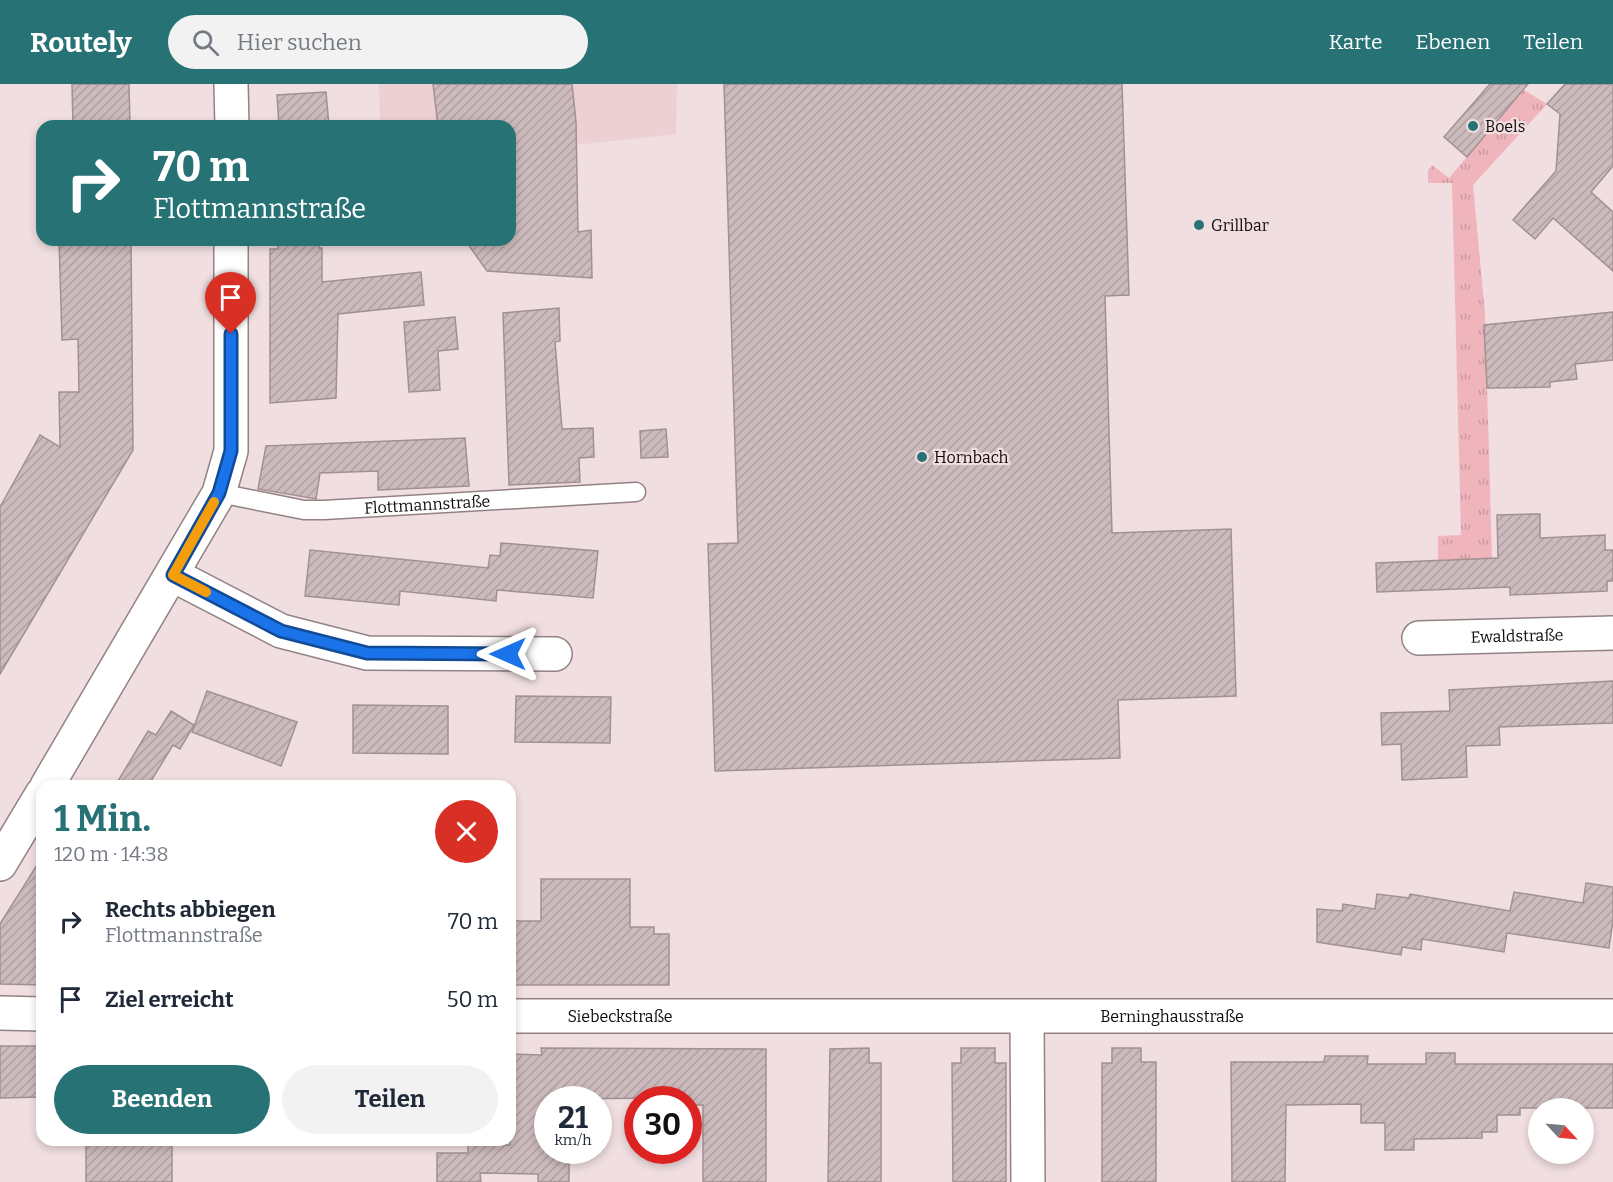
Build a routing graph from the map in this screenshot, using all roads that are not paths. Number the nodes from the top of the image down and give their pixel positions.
1 (231, 84) edge
2 (231, 120) edge
3 (231, 246) edge
4 (636, 492) dead end
5 (219, 493) junction
6 (173, 575) junction
7 (1613, 633) edge
8 (1419, 638) dead end
9 (555, 654) dead end
10 (51, 780) edge
11 (36, 804) edge
12 (1, 860) edge
13 (0, 1013) edge
14 (36, 1014) edge
15 (516, 1016) edge
16 (1613, 1016) edge
17 (729, 1017) joint
18 (1027, 1018) junction
19 (1028, 1182) edge

1 - 2 street
3 - 5 street
4 - 5 lane, Flottmannstraße
5 - 6 street
6 - 9 street
6 - 10 street
7 - 8 street, Ewaldstraße
11 - 12 street
13 - 14 street
15 - 17 street, Siebeckstraße
16 - 18 street, Berninghausstraße
17 - 18 street, Berninghausstraße
18 - 19 street

